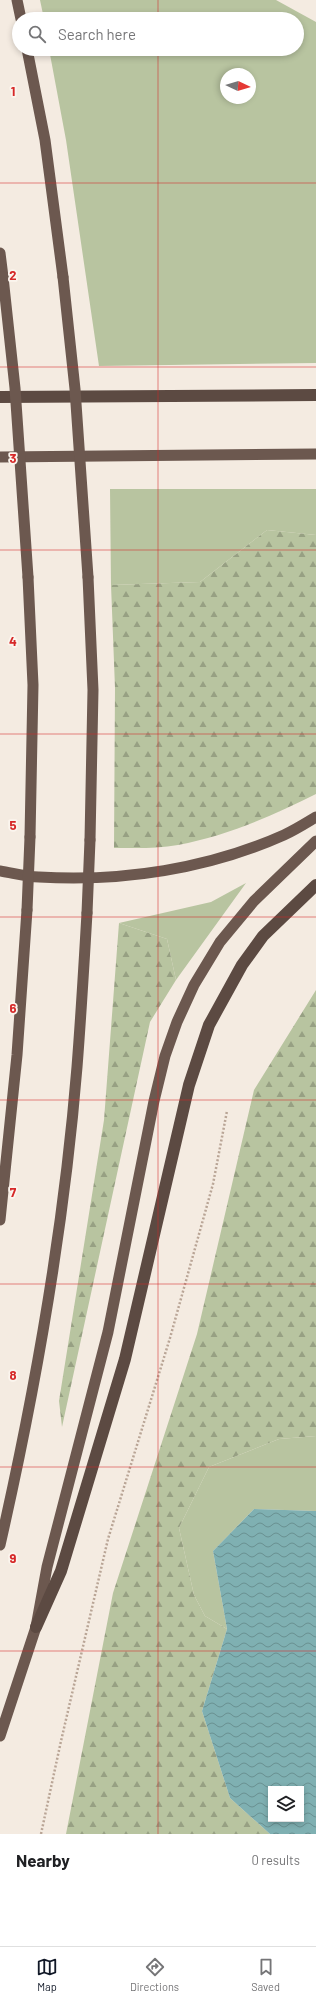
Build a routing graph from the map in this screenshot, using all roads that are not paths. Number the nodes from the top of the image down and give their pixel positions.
1 (17, 0) edge
2 (20, 12) edge
3 (27, 56) edge
4 (0, 253) edge
5 (316, 395) edge
6 (0, 397) edge
7 (316, 454) edge
8 (0, 457) edge
9 (316, 817) edge
10 (316, 841) edge
11 (0, 871) edge
12 (316, 885) edge
13 (0, 1220) edge
14 (0, 1544) edge
15 (36, 1627) junction
16 (0, 1736) edge

1 - 2 highway
3 - 14 highway, bridge
4 - 13 highway, bridge
5 - 6 highway
7 - 8 highway
9 - 11 highway
10 - 15 highway
12 - 15 highway
15 - 16 highway

